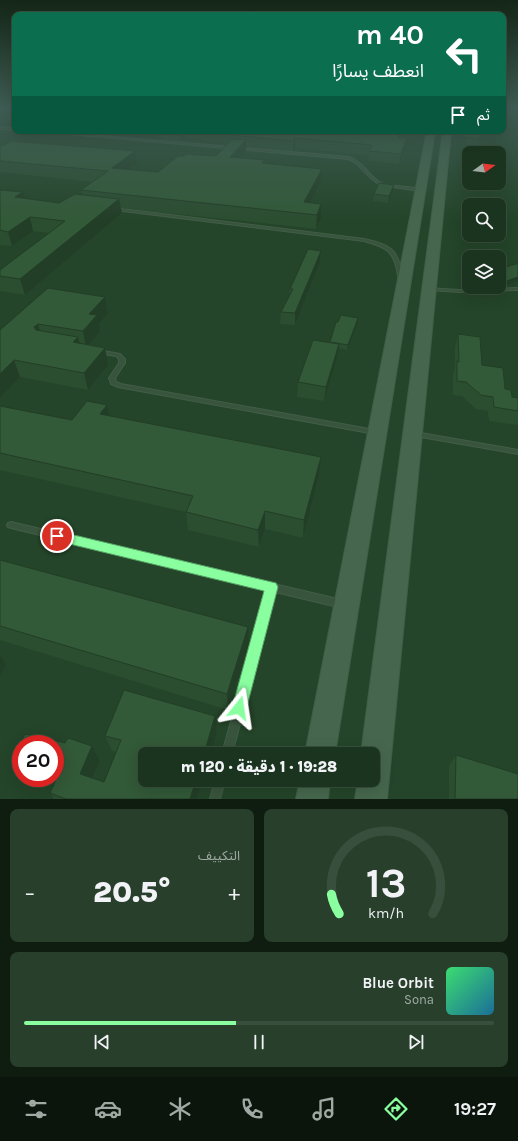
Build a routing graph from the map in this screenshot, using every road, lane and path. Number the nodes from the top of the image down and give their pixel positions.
1 (213, 146) edge
2 (428, 146) edge
3 (445, 146) edge
4 (420, 190) junction
5 (111, 209) edge
6 (429, 289) junction
7 (518, 289) edge
8 (401, 297) junction
9 (93, 352) edge
10 (377, 432) junction
11 (413, 433) junction
12 (518, 452) edge
13 (11, 525) dead end
14 (272, 587) junction
15 (346, 604) junction
16 (229, 747) edge
17 (321, 747) edge
18 (218, 787) edge
19 (314, 787) edge
20 (215, 799) edge
21 (312, 799) edge
22 (372, 799) edge

1 - 4 lane
2 - 4 street
3 - 6 street
4 - 8 street
5 - 8 lane
6 - 7 lane
6 - 11 street
8 - 10 street
9 - 10 lane
10 - 15 street
11 - 12 lane
11 - 22 street
13 - 14 lane
14 - 15 lane
14 - 16 lane
15 - 17 street
18 - 20 lane
19 - 21 street

